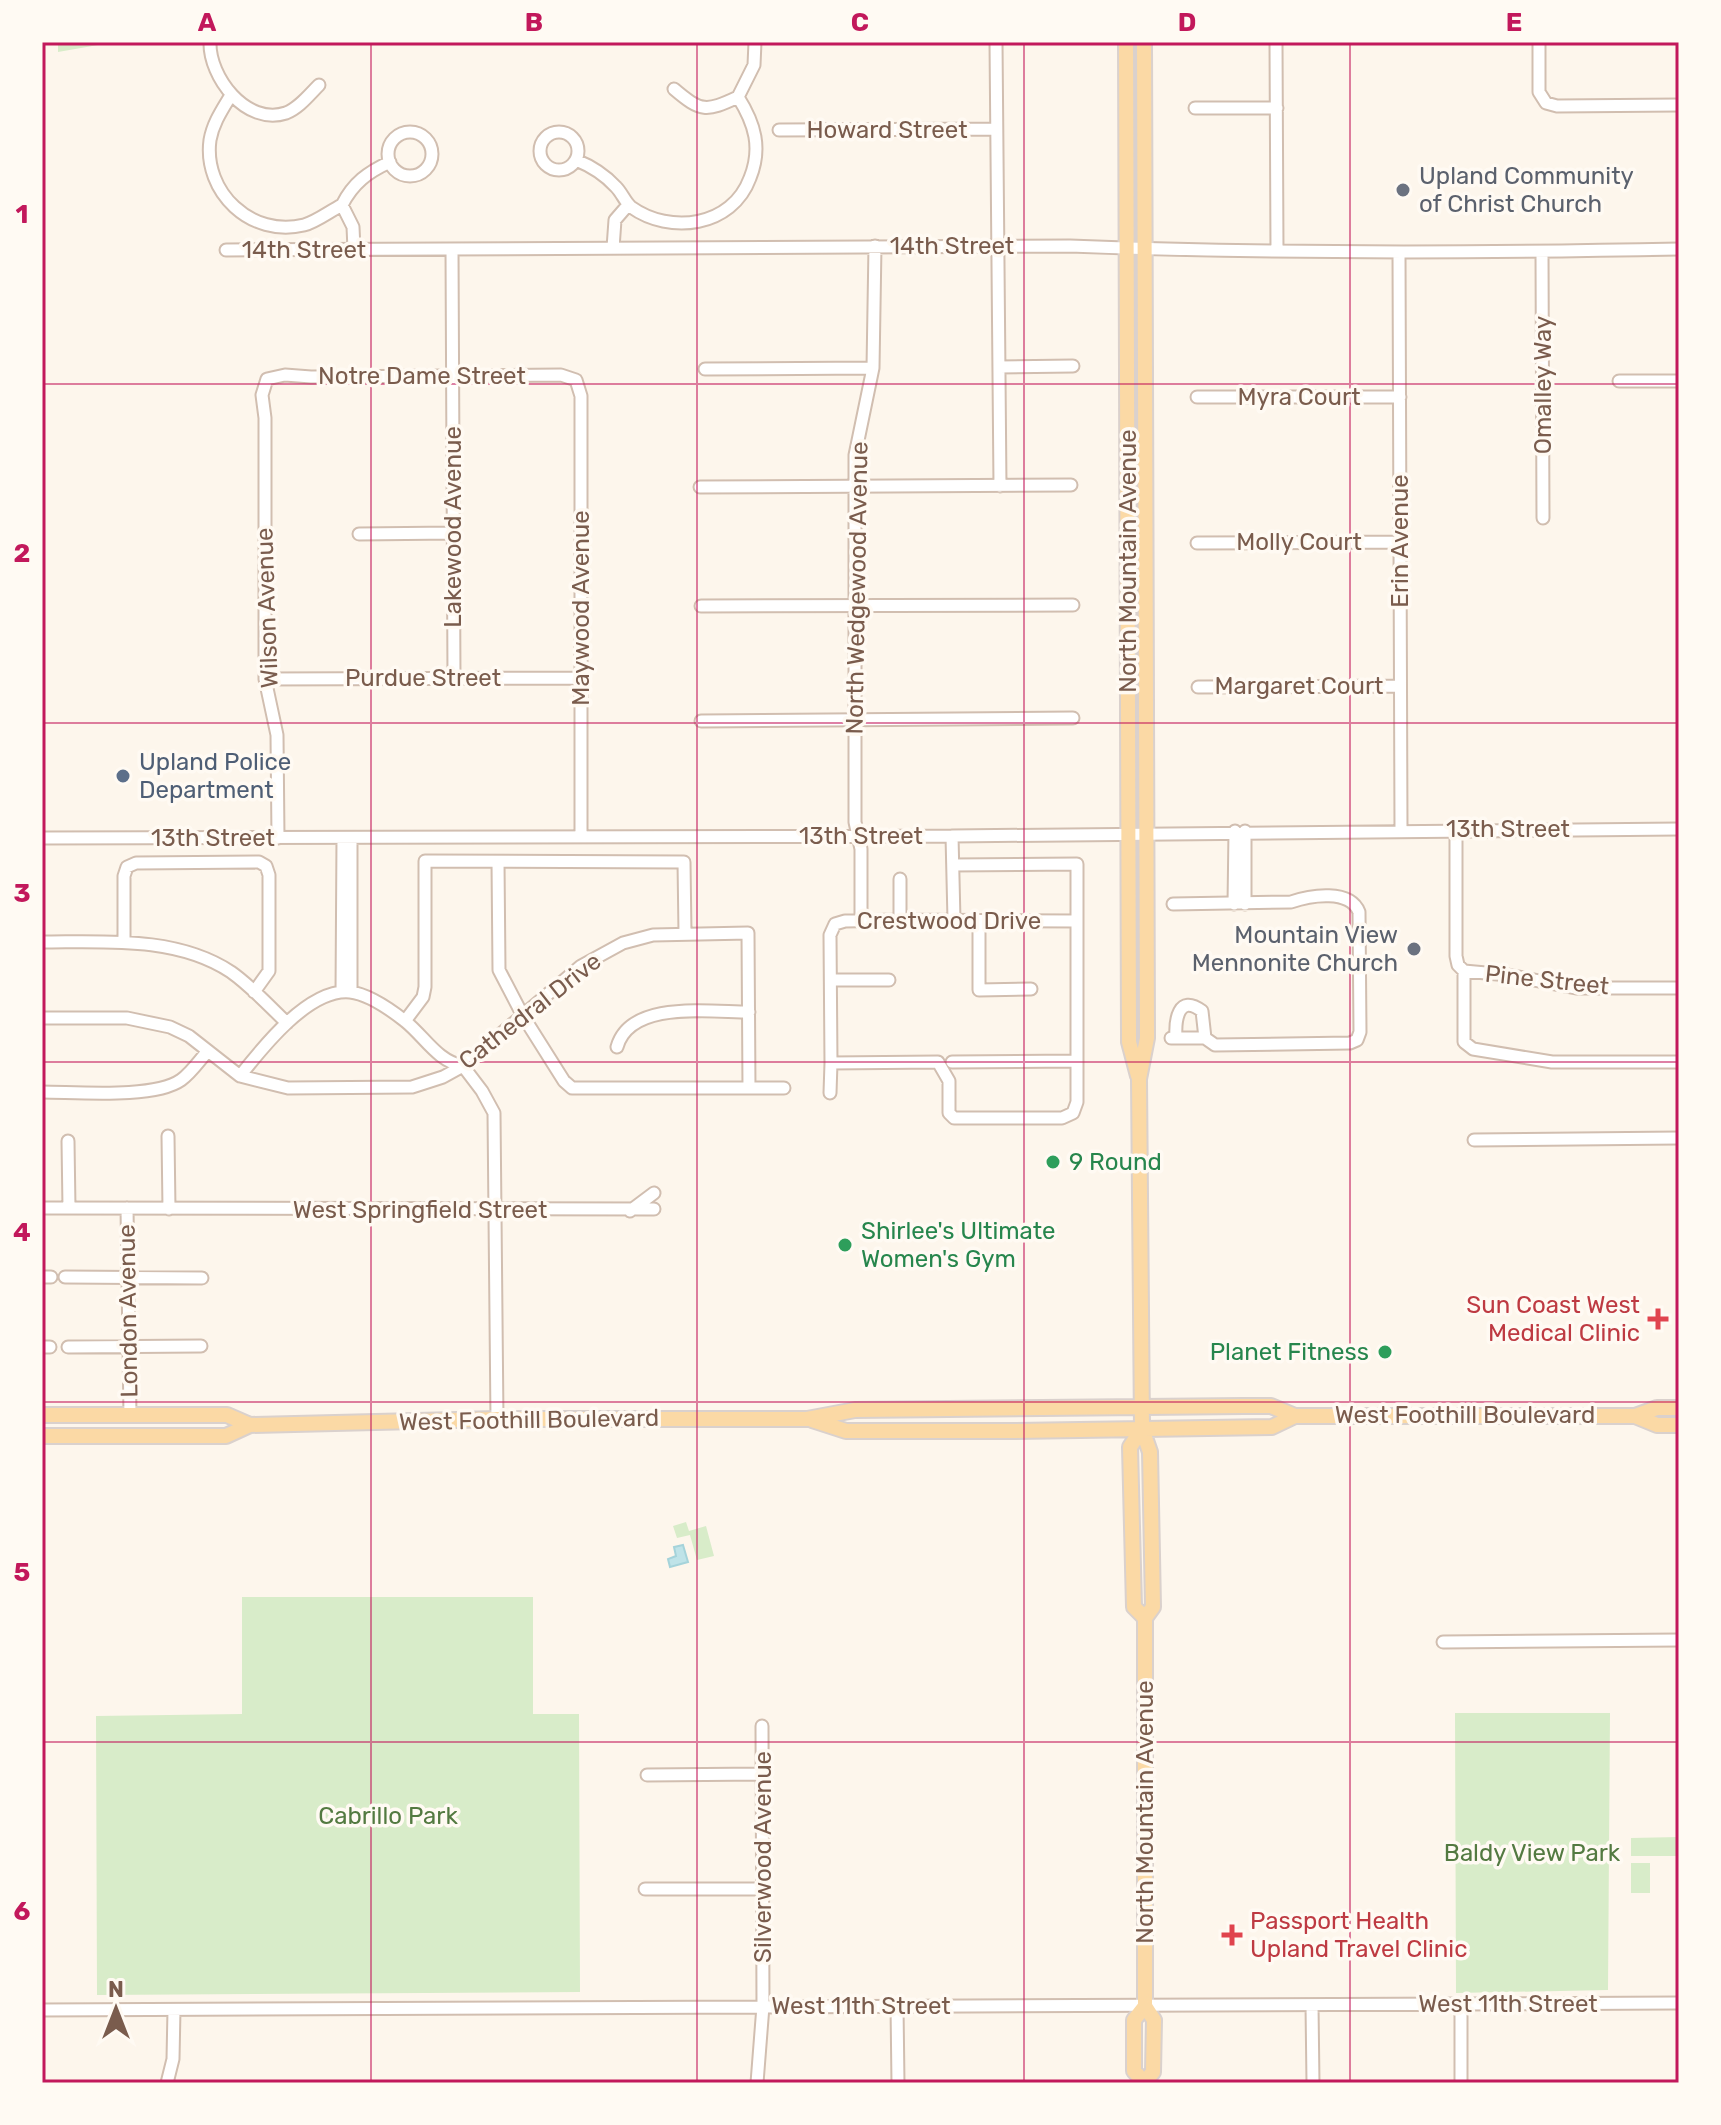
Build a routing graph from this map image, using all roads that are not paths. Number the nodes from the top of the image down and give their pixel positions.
1 (210, 42) edge
2 (755, 42) edge
3 (996, 42) edge
4 (1126, 42) edge
5 (1144, 42) edge
6 (1276, 42) edge
7 (1539, 42) edge
8 (319, 85) dead end
9 (674, 89) dead end
10 (231, 95) junction
11 (738, 97) junction
12 (1679, 105) edge
13 (1195, 108) dead end
14 (1277, 108) junction
15 (996, 129) junction
16 (779, 130) dead end
17 (576, 160) dead end
18 (390, 162) dead end
19 (342, 205) junction
20 (628, 205) junction
21 (875, 246) junction
22 (997, 247) junction
23 (613, 248) junction
24 (1126, 248) junction
25 (354, 249) junction
26 (452, 249) junction
27 (1144, 249) junction
28 (1679, 249) edge
29 (226, 250) dead end
30 (1277, 251) junction
31 (1399, 252) junction
32 (1542, 252) junction
33 (1073, 366) dead end
34 (999, 367) junction
35 (873, 368) junction
36 (705, 369) dead end
37 (452, 376) junction
38 (267, 379) joint
39 (576, 380) joint
40 (1619, 381) dead end
41 (1679, 381) edge
42 (1197, 397) dead end
43 (1400, 397) junction
44 (1071, 485) dead end
45 (855, 486) junction
46 (1000, 486) junction
47 (700, 487) dead end
48 (1543, 518) dead end
49 (453, 533) junction
50 (359, 534) dead end
51 (1400, 542) junction
52 (1197, 543) dead end
53 (854, 604) junction
54 (1073, 605) dead end
55 (701, 606) dead end
56 (454, 678) junction
57 (581, 678) junction
58 (265, 679) junction
59 (1400, 686) junction
60 (1198, 687) dead end
61 (1073, 718) dead end
62 (855, 720) junction
63 (701, 721) dead end
64 (1456, 829) junction
65 (1679, 829) edge
66 (1401, 830) junction
67 (1240, 831) junction
68 (1147, 833) junction
69 (1129, 834) junction
70 (858, 836) junction
71 (952, 836) junction
72 (581, 837) junction
73 (42, 838) edge
74 (278, 838) junction
75 (347, 838) junction
76 (498, 862) junction
77 (953, 865) junction
78 (900, 879) dead end
79 (1173, 904) dead end
80 (1239, 904) junction
81 (900, 920) junction
82 (954, 920) junction
83 (861, 921) junction
84 (979, 921) junction
85 (1076, 921) junction
86 (685, 933) junction
87 (42, 942) edge
88 (124, 942) junction
89 (1464, 971) junction
90 (831, 980) junction
91 (889, 980) dead end
92 (1679, 988) edge
93 (1031, 989) dead end
94 (254, 992) junction
95 (346, 992) junction
96 (749, 1012) junction
97 (523, 1016) junction
98 (42, 1018) edge
99 (405, 1021) junction
100 (287, 1023) junction
101 (1205, 1038) junction
102 (617, 1047) dead end
103 (207, 1052) junction
104 (1076, 1061) junction
105 (952, 1062) dead end
106 (1679, 1062) edge
107 (831, 1063) junction
108 (463, 1066) junction
109 (240, 1076) junction
110 (1139, 1079) junction
111 (749, 1088) junction
112 (784, 1088) dead end
113 (42, 1092) edge
114 (830, 1093) dead end
115 (168, 1136) dead end
116 (1679, 1138) edge
117 (1474, 1140) dead end
118 (68, 1141) dead end
119 (654, 1193) dead end
120 (42, 1208) edge
121 (69, 1208) junction
122 (127, 1208) junction
123 (169, 1209) junction
124 (654, 1209) dead end
125 (496, 1211) junction
126 (630, 1211) junction
127 (65, 1277) dead end
128 (128, 1277) junction
129 (202, 1278) dead end
130 (201, 1346) dead end
131 (68, 1347) dead end
132 (129, 1347) junction
133 (1142, 1406) junction
134 (1679, 1408) edge
135 (130, 1415) junction
136 (220, 1415) junction
137 (44, 1416) edge
138 (1295, 1416) junction
139 (1635, 1416) junction
140 (497, 1419) junction
141 (807, 1419) junction
142 (250, 1425) junction
143 (1679, 1425) edge
144 (1142, 1429) junction
145 (157, 1435) junction
146 (42, 1436) edge
147 (1679, 1640) edge
148 (1443, 1642) dead end
149 (762, 1726) dead end
150 (763, 1774) junction
151 (647, 1775) dead end
152 (645, 1889) dead end
153 (763, 1889) junction
154 (1679, 2003) edge
155 (1461, 2004) junction
156 (1312, 2005) junction
157 (763, 2006) junction
158 (897, 2006) junction
159 (1145, 2006) junction
160 (42, 2010) edge
161 (174, 2010) junction
162 (1144, 2082) edge
163 (167, 2083) edge
164 (757, 2083) edge
165 (898, 2083) edge
166 (1313, 2083) edge
167 (1461, 2083) edge

1 - 10 street
2 - 11 street
3 - 15 street
4 - 24 main road, North Mountain Avenue
5 - 27 main road, North Mountain Avenue
6 - 14 street
7 - 12 street
8 - 10 street
9 - 11 street
10 - 19 street
11 - 20 street
13 - 14 street
14 - 30 street
15 - 16 street, Howard Street
15 - 22 street
17 - 20 street
18 - 19 street
19 - 25 street
20 - 23 street
21 - 22 street, 14th Street
21 - 23 street, 14th Street
21 - 35 street, North Wedgewood Avenue
22 - 24 street, 14th Street
22 - 34 street
23 - 26 street, 14th Street
24 - 27 street, 14th Street
24 - 69 main road, North Mountain Avenue
25 - 26 street, 14th Street
25 - 29 street, 14th Street
26 - 37 street, Lakewood Avenue
27 - 30 street, 14th Street
27 - 68 main road, North Mountain Avenue
28 - 32 street, 14th Street
30 - 31 street, 14th Street
31 - 32 street, 14th Street
31 - 43 street, Erin Avenue
32 - 48 street, Omalley Way
33 - 34 street
34 - 46 street
35 - 36 street
35 - 45 street, North Wedgewood Avenue
37 - 38 street, Notre Dame Street
37 - 39 street, Notre Dame Street
37 - 49 street, Lakewood Avenue
38 - 58 street, Wilson Avenue
39 - 57 street, Maywood Avenue
40 - 41 street
42 - 43 street, Myra Court
43 - 51 street, Erin Avenue
44 - 46 street
45 - 46 street
45 - 47 street
45 - 53 street, North Wedgewood Avenue
49 - 50 street
49 - 56 street, Lakewood Avenue
51 - 52 street, Molly Court
51 - 59 street, Erin Avenue
53 - 54 street
53 - 55 street
53 - 62 street, North Wedgewood Avenue
56 - 57 street, Purdue Street
56 - 58 street, Purdue Street
57 - 72 street, Maywood Avenue
58 - 74 street, Wilson Avenue
59 - 60 street, Margaret Court
59 - 66 street, Erin Avenue
61 - 62 street
62 - 63 street
62 - 70 street, North Wedgewood Avenue
64 - 65 street, 13th Street
64 - 66 street, 13th Street
64 - 89 street, Pine Street
66 - 67 street, 13th Street
67 - 68 street, 13th Street
67 - 80 street
68 - 69 street, 13th Street
68 - 110 main road, North Mountain Avenue
69 - 71 street, 13th Street
69 - 110 main road, North Mountain Avenue
70 - 71 street, 13th Street
70 - 72 street, 13th Street
70 - 83 street, North Wedgewood Avenue
71 - 77 street
72 - 75 street, 13th Street
73 - 74 street, 13th Street
74 - 75 street, 13th Street
75 - 95 street
76 - 86 street
76 - 97 street
76 - 99 street
77 - 82 street
77 - 85 street
78 - 81 street
79 - 80 street
80 - 101 street
81 - 82 street, Crestwood Drive
81 - 83 street, Crestwood Drive
82 - 84 street, Crestwood Drive
83 - 90 street, Crestwood Drive
84 - 85 street, Crestwood Drive
84 - 93 street
85 - 104 street
86 - 96 street, Cathedral Drive
86 - 97 street, Cathedral Drive
87 - 88 street
88 - 94 street
88 - 94 street
89 - 92 street, Pine Street
89 - 106 street
90 - 91 street
90 - 107 street
94 - 100 street
95 - 99 street
95 - 100 street
96 - 102 street
96 - 111 street
97 - 108 street, Cathedral Drive
97 - 111 street
98 - 103 street, Cathedral Drive
99 - 108 street
100 - 109 street
101 - 101 street
103 - 109 street, Cathedral Drive
103 - 113 street
104 - 105 street
104 - 107 street
107 - 114 street
108 - 109 street, Cathedral Drive
108 - 125 street
110 - 133 main road, North Mountain Avenue
111 - 112 street
115 - 123 street
116 - 117 street
118 - 121 street
119 - 126 street
120 - 121 street, West Springfield Street
121 - 122 street, West Springfield Street
122 - 123 street, West Springfield Street
122 - 128 street, London Avenue
123 - 125 street, West Springfield Street
124 - 126 street, West Springfield Street
125 - 126 street, West Springfield Street
125 - 140 street
127 - 128 street
128 - 129 street
128 - 132 street, London Avenue
130 - 132 street
131 - 132 street
132 - 135 street, London Avenue
133 - 138 main road, West Foothill Boulevard
133 - 141 main road, West Foothill Boulevard
133 - 144 main road, North Mountain Avenue
134 - 139 main road, West Foothill Boulevard
135 - 136 main road, West Foothill Boulevard
135 - 137 main road, West Foothill Boulevard
136 - 142 main road, West Foothill Boulevard
136 - 145 main road
138 - 139 main road, West Foothill Boulevard
138 - 144 main road, West Foothill Boulevard
139 - 143 main road, West Foothill Boulevard
140 - 141 main road, West Foothill Boulevard
140 - 142 main road, West Foothill Boulevard
141 - 144 main road, West Foothill Boulevard
142 - 145 main road, West Foothill Boulevard
144 - 159 main road, North Mountain Avenue
145 - 146 main road, West Foothill Boulevard
147 - 148 street
149 - 150 street, Silverwood Avenue
150 - 151 street
150 - 153 street, Silverwood Avenue
152 - 153 street
153 - 157 street, Silverwood Avenue
154 - 155 street, West 11th Street
155 - 156 street, West 11th Street
155 - 167 street
156 - 159 street, West 11th Street
156 - 166 street
157 - 158 street, West 11th Street
157 - 161 street, West 11th Street
157 - 164 street, Silverwood Avenue
158 - 159 street, West 11th Street
158 - 165 street
159 - 162 main road, North Mountain Avenue
160 - 161 street, West 11th Street
161 - 163 street

